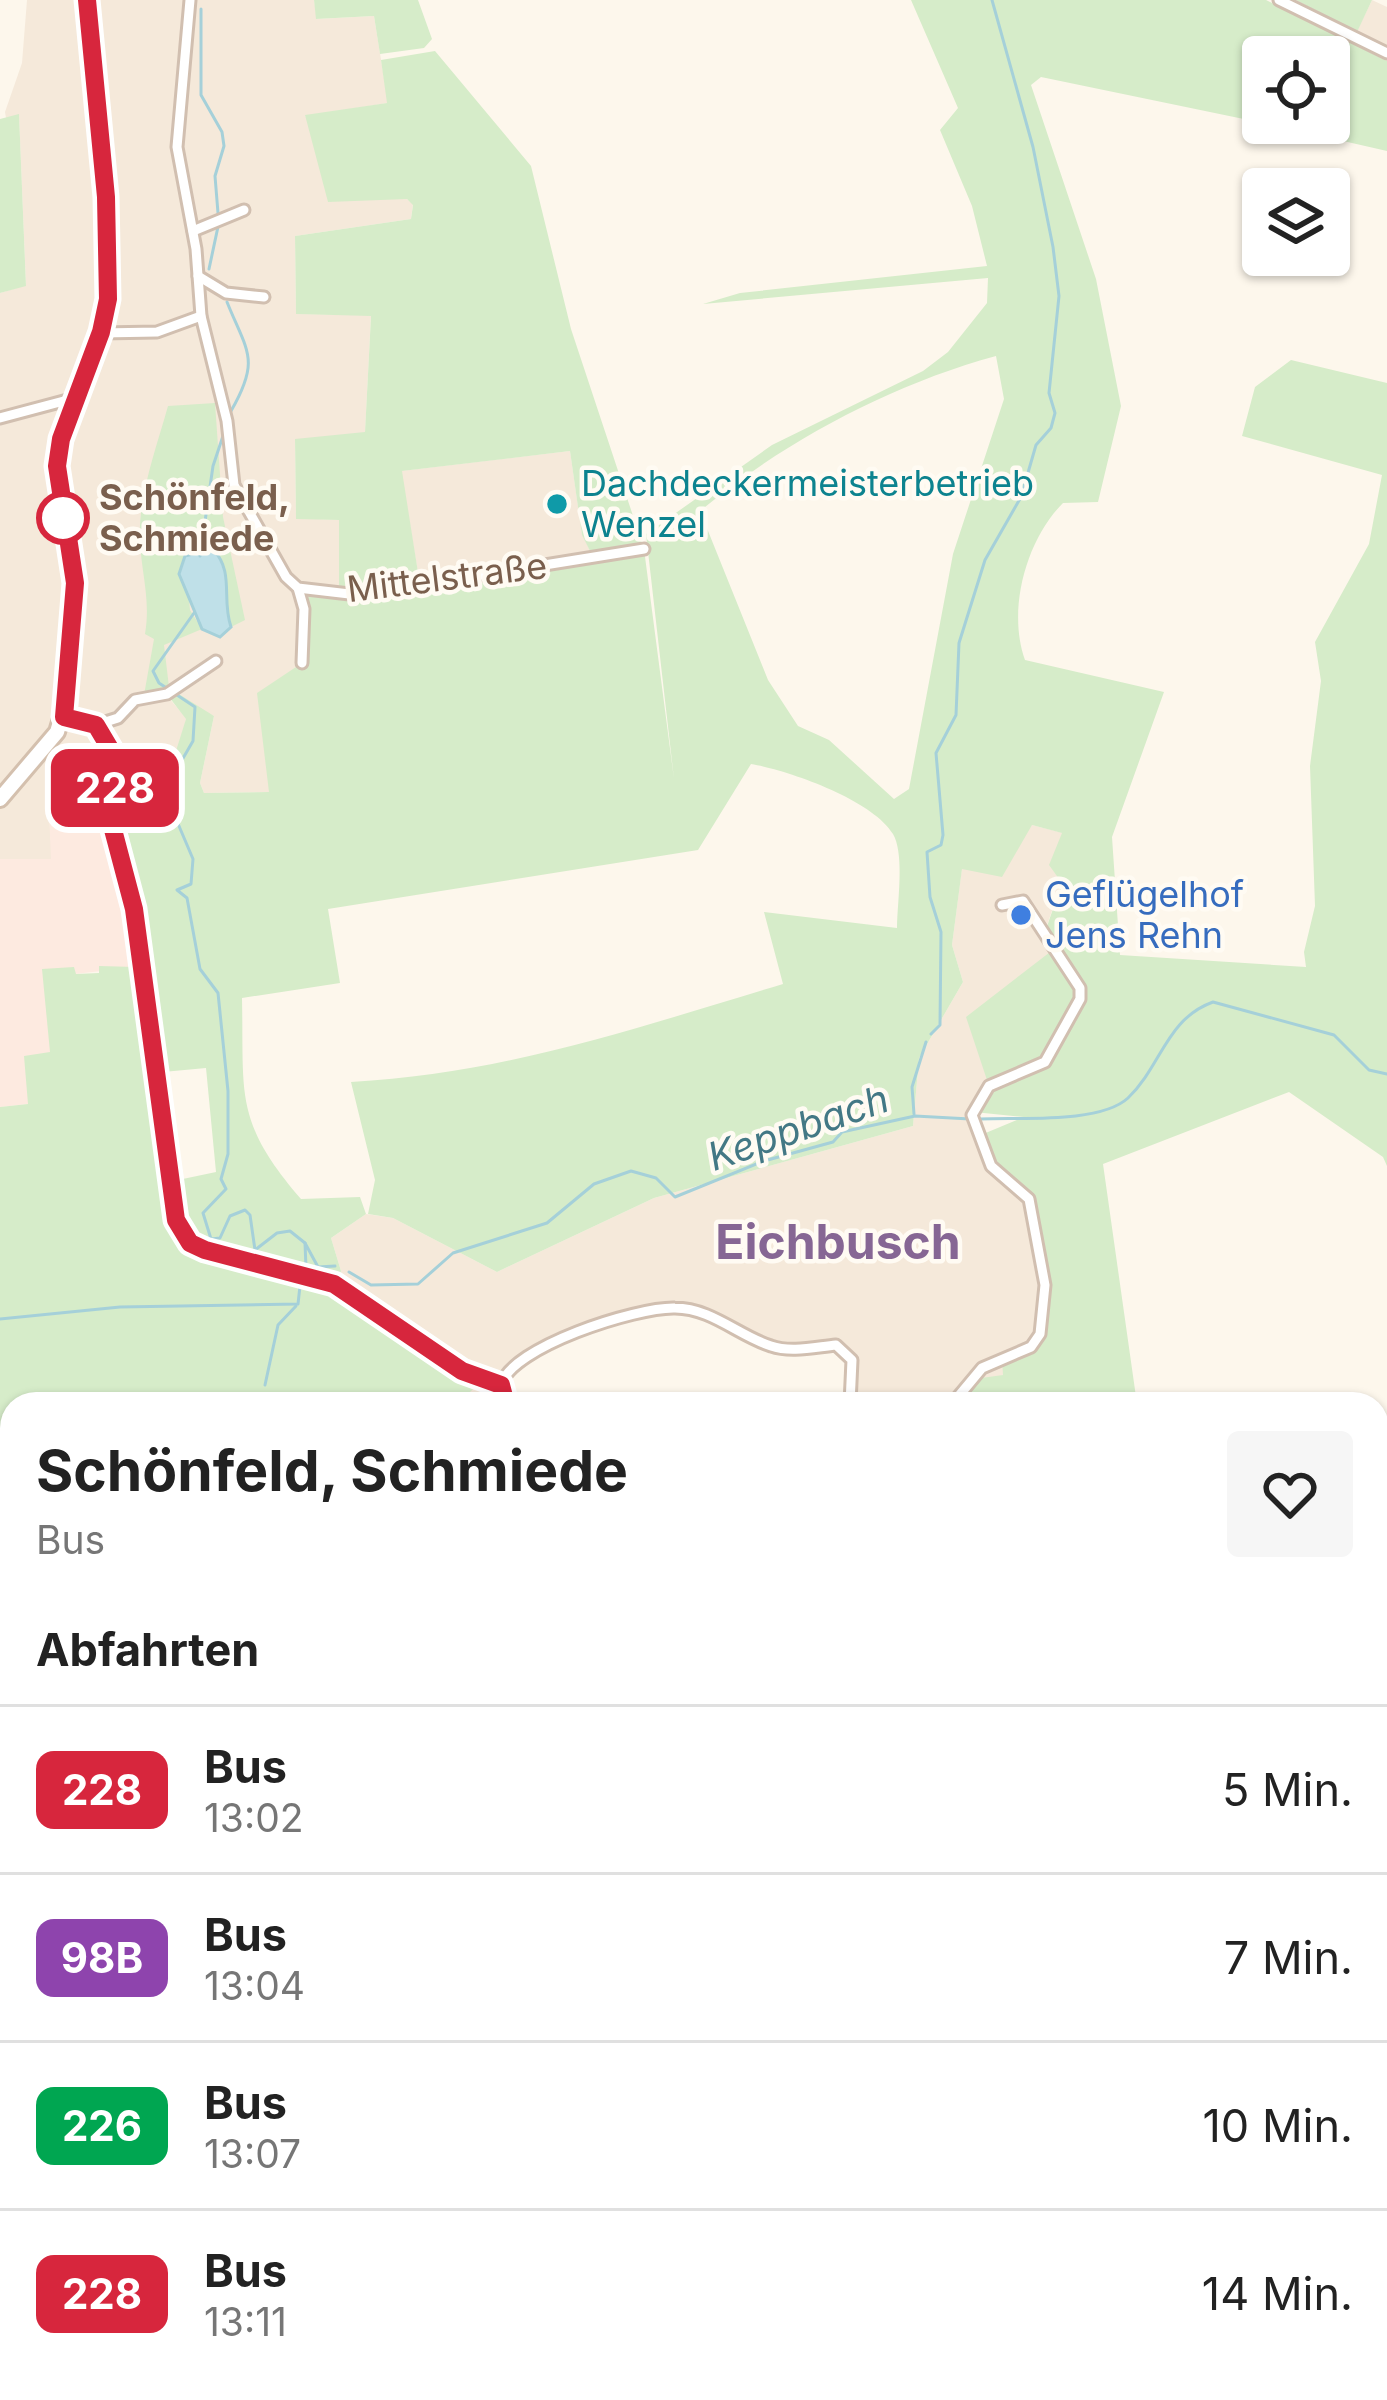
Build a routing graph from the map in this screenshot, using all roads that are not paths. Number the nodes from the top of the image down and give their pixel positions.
1 (87, 0) edge
2 (190, 0) edge
3 (1279, 0) edge
4 (1387, 53) edge
5 (244, 210) dead end
6 (193, 231) junction
7 (198, 276) junction
8 (263, 297) dead end
9 (201, 316) junction
10 (101, 332) junction
11 (75, 398) junction
12 (0, 418) edge
13 (644, 549) dead end
14 (298, 588) junction
15 (216, 661) dead end
16 (302, 663) dead end
17 (64, 717) junction
18 (96, 725) junction
19 (0, 799) edge
20 (1002, 905) dead end
21 (501, 1385) junction
22 (503, 1392) edge
23 (850, 1392) edge
24 (962, 1392) edge

1 - 10 street
2 - 6 street, Mittelstraße
3 - 4 street
5 - 6 street
6 - 7 street, Mittelstraße
7 - 8 street
7 - 9 street, Mittelstraße
9 - 10 street
9 - 14 street, Mittelstraße
10 - 11 street
11 - 12 street
11 - 17 street
13 - 14 street, Mittelstraße
14 - 16 street
15 - 18 street
17 - 18 street
17 - 19 street
18 - 21 street
20 - 24 street
21 - 22 street
21 - 23 street

